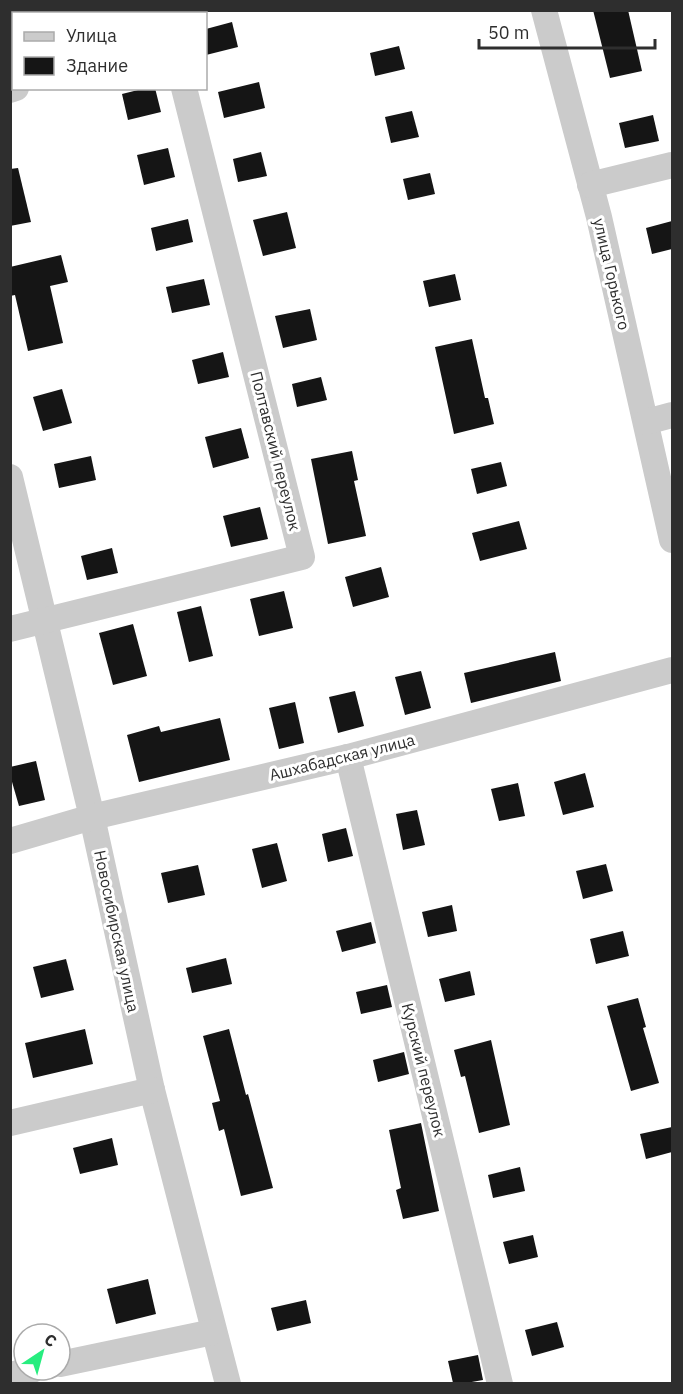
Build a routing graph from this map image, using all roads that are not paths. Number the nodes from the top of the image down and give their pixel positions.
1 (544, 10) edge
2 (185, 90) edge
3 (672, 165) edge
4 (590, 185) junction
5 (672, 415) edge
6 (646, 422) junction
7 (10, 477) edge
8 (672, 540) edge
9 (44, 620) junction
10 (10, 629) edge
11 (672, 670) edge
12 (348, 757) junction
13 (92, 817) junction
14 (10, 841) edge
15 (152, 1090) junction
16 (10, 1123) edge
17 (213, 1332) junction
18 (72, 1361) edge
19 (228, 1383) edge
20 (500, 1383) edge

1 - 4 street, улица Горького
2 - 9 street, Полтавский переулок
3 - 4 street
4 - 6 street, улица Горького
5 - 6 street
6 - 8 street, улица Горького
7 - 9 street, Новосибирская улица
9 - 10 street
9 - 13 street, Новосибирская улица
11 - 12 street, Ашхабадская улица
12 - 13 street, Ашхабадская улица
12 - 20 street, Курский переулок
13 - 14 street, Ашхабадская улица
13 - 15 street, Новосибирская улица
15 - 16 street
15 - 17 street, Новосибирская улица
17 - 18 street
17 - 19 street, Новосибирская улица

